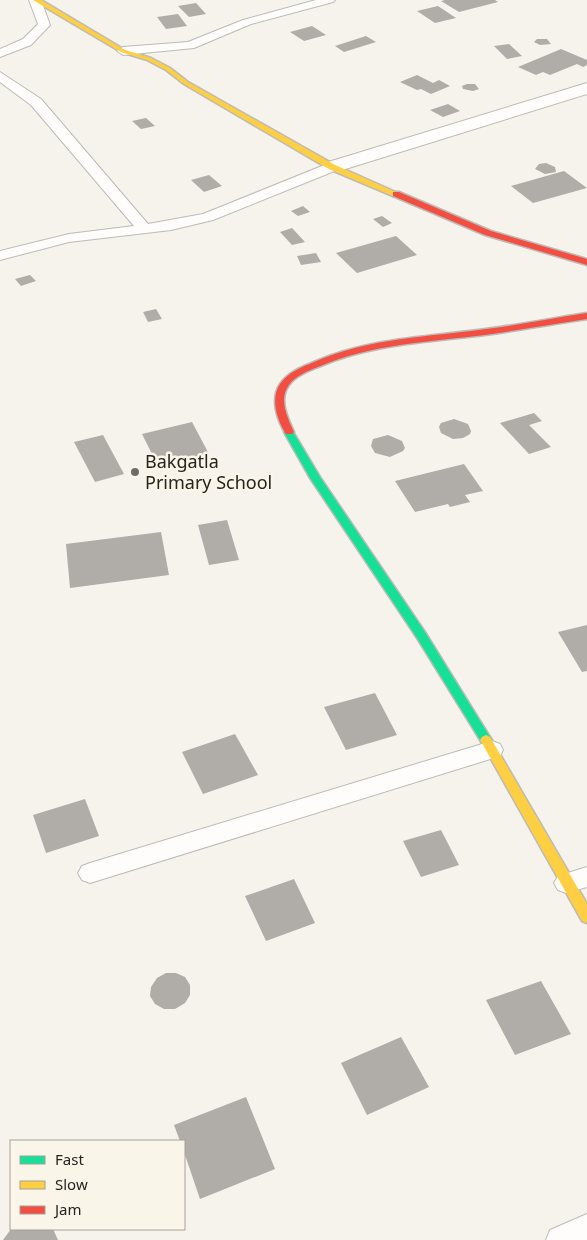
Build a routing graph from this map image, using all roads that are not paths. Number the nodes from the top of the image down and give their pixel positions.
1 (35, 0) edge
2 (329, 0) edge
3 (123, 51) junction
4 (0, 53) edge
5 (0, 76) edge
6 (587, 88) edge
7 (332, 167) junction
8 (143, 228) junction
9 (0, 256) edge
10 (587, 262) edge
11 (587, 316) edge
12 (492, 750) junction
13 (90, 874) dead end
14 (576, 880) edge
15 (587, 917) edge
16 (587, 1228) edge
17 (560, 1240) edge

1 - 3 street
1 - 4 lane
2 - 3 lane
3 - 7 street
5 - 8 lane
6 - 7 street
7 - 8 lane
7 - 10 street
8 - 9 lane
11 - 12 street
12 - 13 lane
12 - 14 street
14 - 15 street
16 - 17 lane

